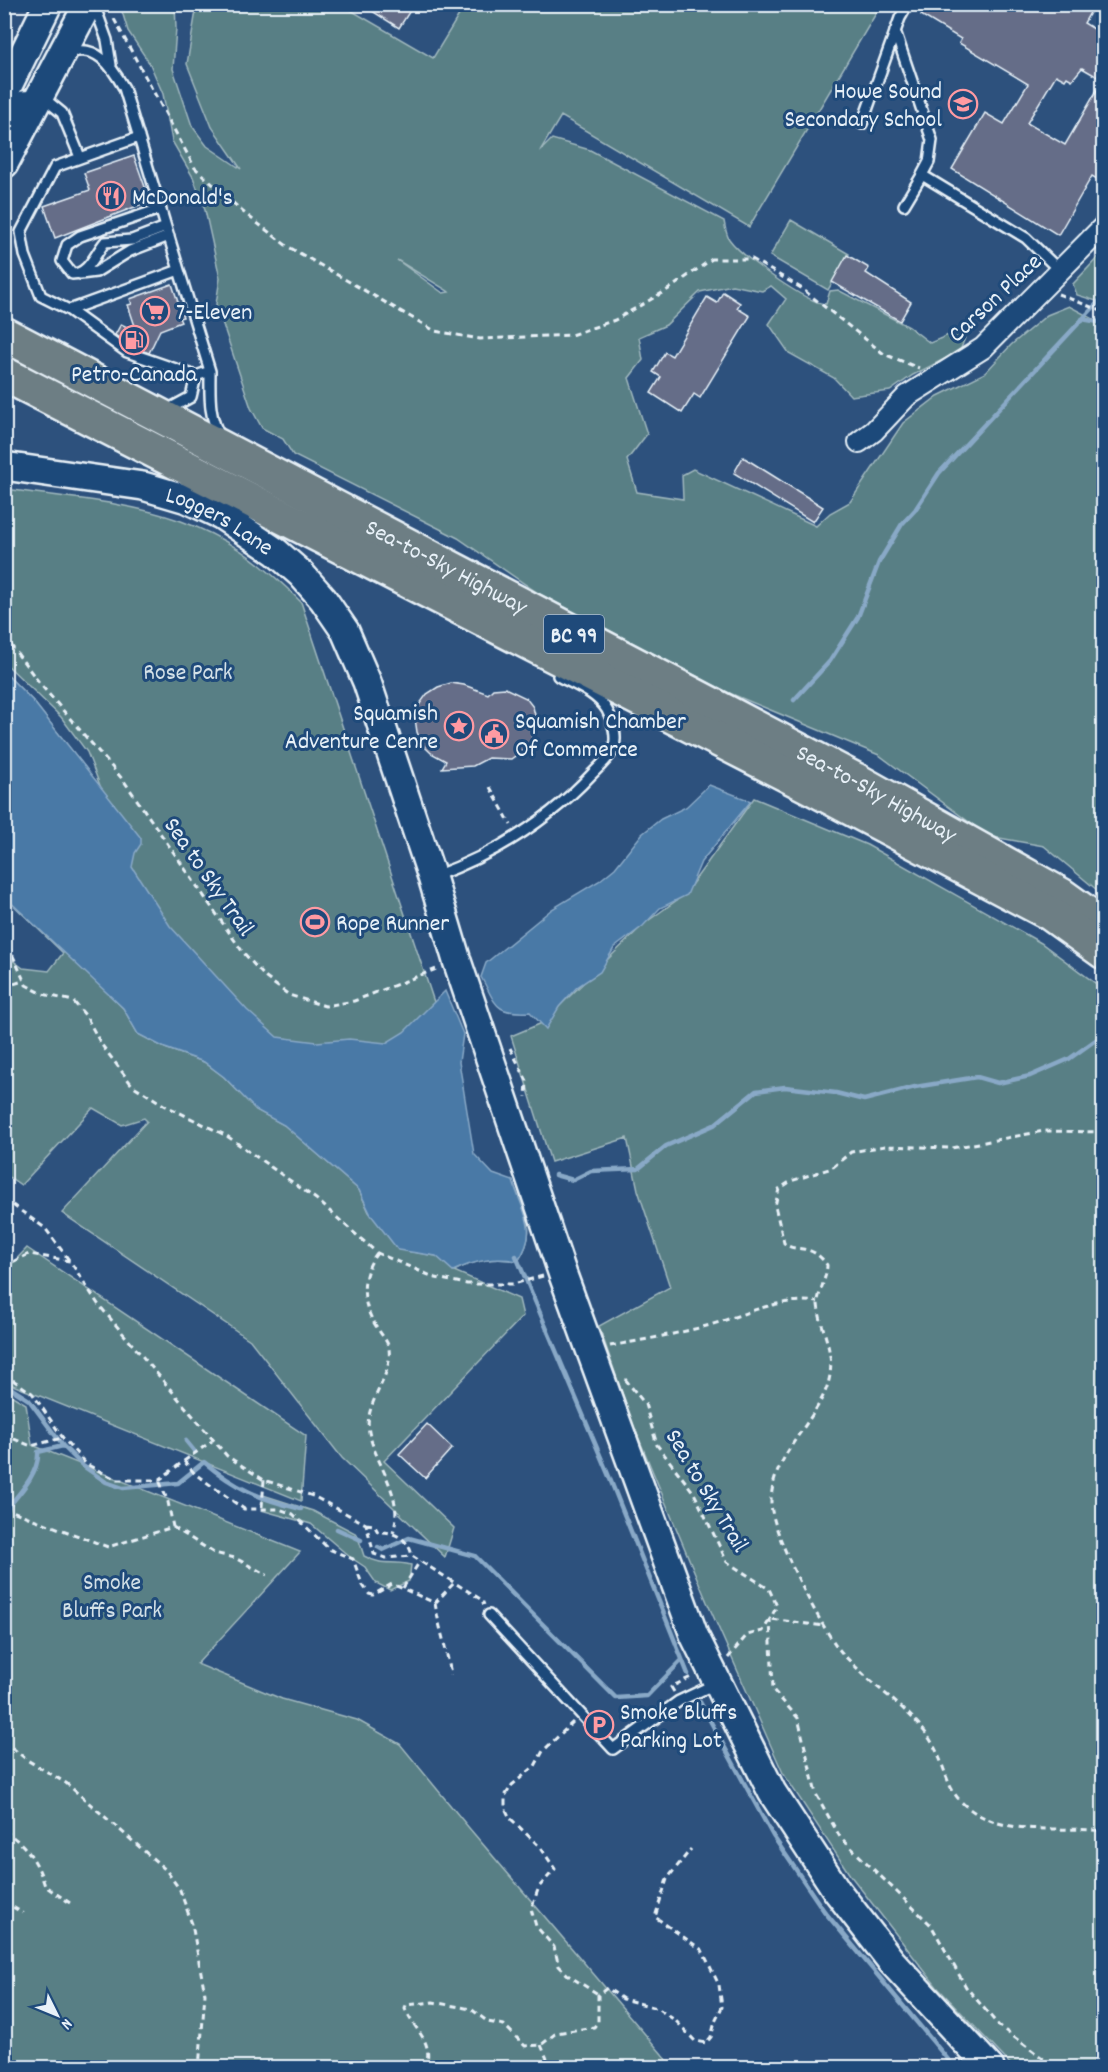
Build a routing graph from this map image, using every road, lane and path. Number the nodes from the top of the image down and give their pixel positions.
1 (48, 4) edge
2 (88, 4) edge
3 (94, 4) edge
4 (908, 4) edge
5 (113, 18) dead end
6 (895, 31) junction
7 (62, 56) junction
8 (111, 65) junction
9 (4, 94) edge
10 (40, 95) junction
11 (862, 124) dead end
12 (4, 127) edge
13 (139, 137) junction
14 (80, 157) junction
15 (4, 164) edge
16 (922, 175) junction
17 (904, 205) dead end
18 (160, 209) junction
19 (1104, 226) edge
20 (168, 231) junction
21 (179, 270) junction
22 (1059, 270) junction
23 (80, 274) junction
24 (1072, 300) dead end
25 (69, 310) junction
26 (1104, 312) edge
27 (4, 324) edge
28 (4, 334) edge
29 (37, 352) junction
30 (210, 371) junction
31 (940, 373) junction
32 (4, 374) edge
33 (196, 375) junction
34 (159, 415) junction
35 (859, 442) dead end
36 (233, 454) junction
37 (4, 466) edge
38 (409, 579) junction
39 (450, 615) dead end
40 (4, 636) edge
41 (549, 671) dead end
42 (490, 787) dead end
43 (518, 837) junction
44 (432, 877) junction
45 (1104, 926) edge
46 (4, 936) edge
47 (1104, 952) edge
48 (439, 968) dead end
49 (24, 981) junction
50 (4, 987) edge
51 (508, 1043) dead end
52 (526, 1101) dead end
53 (1104, 1132) edge
54 (4, 1199) edge
55 (377, 1253) junction
56 (70, 1261) junction
57 (4, 1266) edge
58 (561, 1269) junction
59 (818, 1302) junction
60 (611, 1356) dead end
61 (619, 1372) dead end
62 (4, 1374) edge
63 (4, 1436) edge
64 (63, 1438) junction
65 (212, 1441) junction
66 (184, 1461) junction
67 (159, 1480) junction
68 (263, 1481) junction
69 (261, 1505) junction
70 (4, 1509) edge
71 (366, 1524) junction
72 (172, 1527) junction
73 (394, 1534) junction
74 (412, 1556) junction
75 (420, 1561) junction
76 (267, 1575) dead end
77 (454, 1583) junction
78 (403, 1588) junction
79 (435, 1603) junction
80 (489, 1615) joint
81 (770, 1619) junction
82 (824, 1626) junction
83 (719, 1673) junction
84 (451, 1675) dead end
85 (580, 1714) junction
86 (4, 1741) edge
87 (4, 1831) edge
88 (1104, 1831) edge
89 (691, 1849) dead end
90 (4, 1902) edge
91 (73, 1905) dead end
92 (23, 1913) dead end
93 (598, 1995) junction
94 (541, 2044) junction
95 (199, 2067) edge
96 (424, 2067) edge
97 (550, 2067) edge
98 (990, 2067) edge
99 (1056, 2067) edge

1 - 9 street
2 - 7 street
3 - 8 lane
4 - 6 lane
5 - 31 path
6 - 11 lane
6 - 16 lane
7 - 8 lane
7 - 10 street
8 - 13 lane
10 - 12 lane
10 - 14 lane
10 - 15 street
13 - 14 lane
13 - 18 lane
14 - 25 lane
16 - 17 lane
16 - 22 lane
18 - 20 lane
18 - 23 lane
19 - 22 street, Carson Place
20 - 21 lane
20 - 23 lane
20 - 23 lane
21 - 25 lane
21 - 30 lane
22 - 31 street, Carson Place
24 - 26 path
25 - 33 lane
27 - 29 highway
28 - 29 highway, Sea-to-Sky Highway / BC 99
29 - 34 highway, Sea-to-Sky Highway / BC 99
30 - 33 lane
30 - 36 lane
31 - 35 street, Carson Place
32 - 38 highway, Sea-to-Sky Highway / BC 99
33 - 34 lane
34 - 36 highway, Sea-to-Sky Highway / BC 99
36 - 45 highway, Sea-to-Sky Highway / BC 99
37 - 44 street, Loggers Lane
38 - 39 lane
38 - 47 highway, Sea-to-Sky Highway / BC 99
40 - 48 path, Sea to Sky Trail
41 - 43 lane
42 - 43 path
43 - 44 lane
44 - 58 street, Loggers Lane
46 - 49 path
49 - 50 path
49 - 55 path
51 - 52 path
53 - 59 path
54 - 56 path
55 - 58 path
55 - 73 path
56 - 57 path
56 - 65 path
58 - 83 street, Loggers Lane
59 - 60 path
59 - 82 path
61 - 81 path, Sea to Sky Trail
62 - 64 path
63 - 64 path
64 - 67 path
65 - 66 path
65 - 68 path
66 - 67 path
66 - 69 path
67 - 72 path
68 - 69 path
68 - 71 path
69 - 78 path
70 - 72 path
71 - 73 path
71 - 74 path
72 - 76 path
73 - 74 path
74 - 75 path
75 - 77 path
75 - 78 path
77 - 79 path
77 - 80 path
78 - 79 path
79 - 84 path
80 - 85 lane
81 - 82 path
81 - 83 path
81 - 99 path, Sea to Sky Trail
82 - 88 path
83 - 85 lane
83 - 98 street, Loggers Lane
85 - 93 path
86 - 95 path
87 - 91 path
89 - 93 path
90 - 92 path
93 - 94 path
94 - 96 path
94 - 97 path

